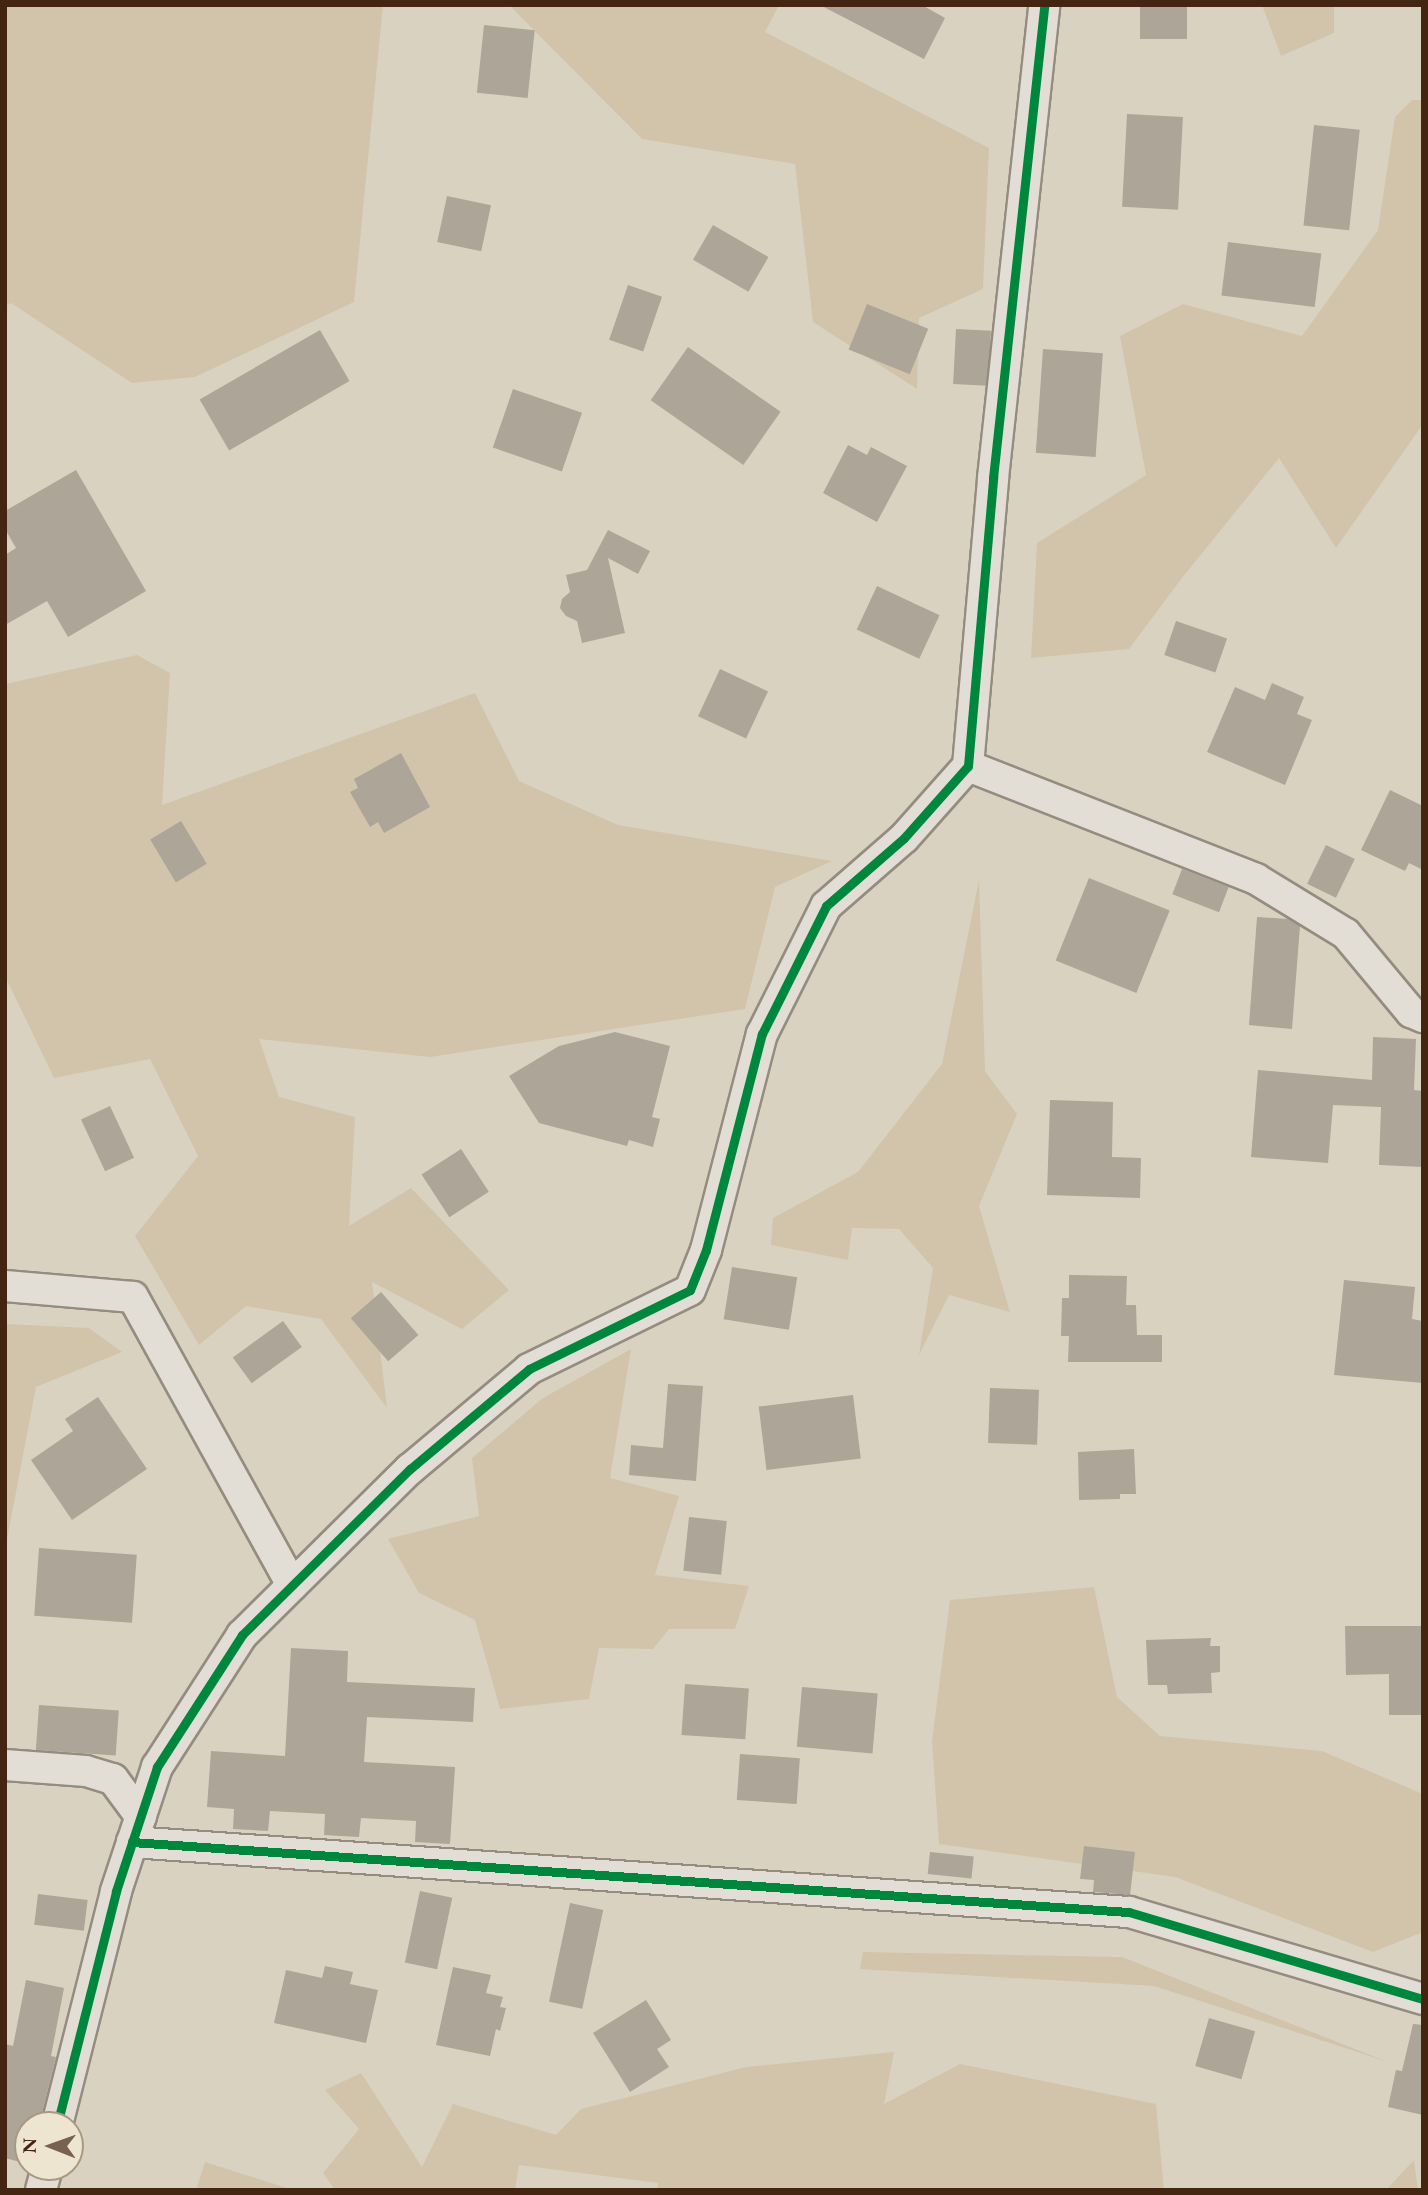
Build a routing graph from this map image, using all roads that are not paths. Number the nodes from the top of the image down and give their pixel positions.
1 (1044, 5) edge
2 (968, 766) junction
3 (1423, 1017) edge
4 (5, 1286) edge
5 (292, 1585) junction
6 (5, 1765) edge
7 (137, 1829) junction
8 (1423, 1999) edge
9 (61, 2111) edge

1 - 2 street
2 - 3 street
2 - 5 street
4 - 5 street
5 - 7 street
6 - 7 street
7 - 8 street
7 - 9 street

